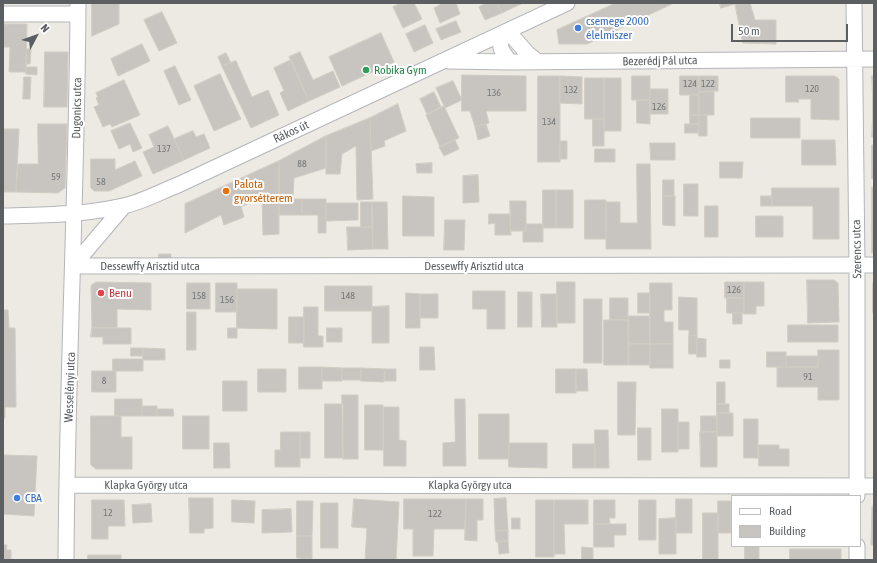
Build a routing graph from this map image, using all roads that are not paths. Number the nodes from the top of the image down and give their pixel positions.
1 (567, 3) edge
2 (854, 3) edge
3 (78, 9) edge
4 (3, 14) edge
5 (534, 18) junction
6 (503, 33) junction
7 (536, 59) junction
8 (854, 59) junction
9 (874, 59) edge
10 (446, 61) junction
11 (510, 62) junction
12 (124, 206) junction
13 (75, 214) junction
14 (3, 216) edge
15 (858, 265) junction
16 (874, 265) edge
17 (73, 266) junction
18 (67, 485) junction
19 (874, 486) edge
20 (857, 491) edge
21 (857, 547) edge
22 (66, 560) edge
23 (857, 560) edge

1 - 5 street, Rákos út
2 - 8 street, Szerencs utca
3 - 4 street
3 - 13 street, Dugonics utca
5 - 6 street, Rákos út
5 - 7 street
6 - 7 street
6 - 10 street, Rákos út
6 - 11 street
7 - 8 street, Bezerédj Pál utca
7 - 11 street, Bezerédj Pál utca
8 - 9 street, Bezerédj Pál utca
8 - 15 street, Szerencs utca
10 - 11 street, Bezerédj Pál utca
10 - 12 street, Rákos út
12 - 13 street, Rákos út
12 - 17 street
13 - 14 street, Rákos út
13 - 17 street, Wesselényi utca
15 - 16 street, Dessewffy Arisztid utca
15 - 17 street, Dessewffy Arisztid utca
15 - 20 street, Szerencs utca
17 - 18 street, Wesselényi utca
18 - 20 street, Klapka György utca
18 - 22 street, Wesselényi utca
19 - 20 street, Klapka György utca
21 - 23 street

